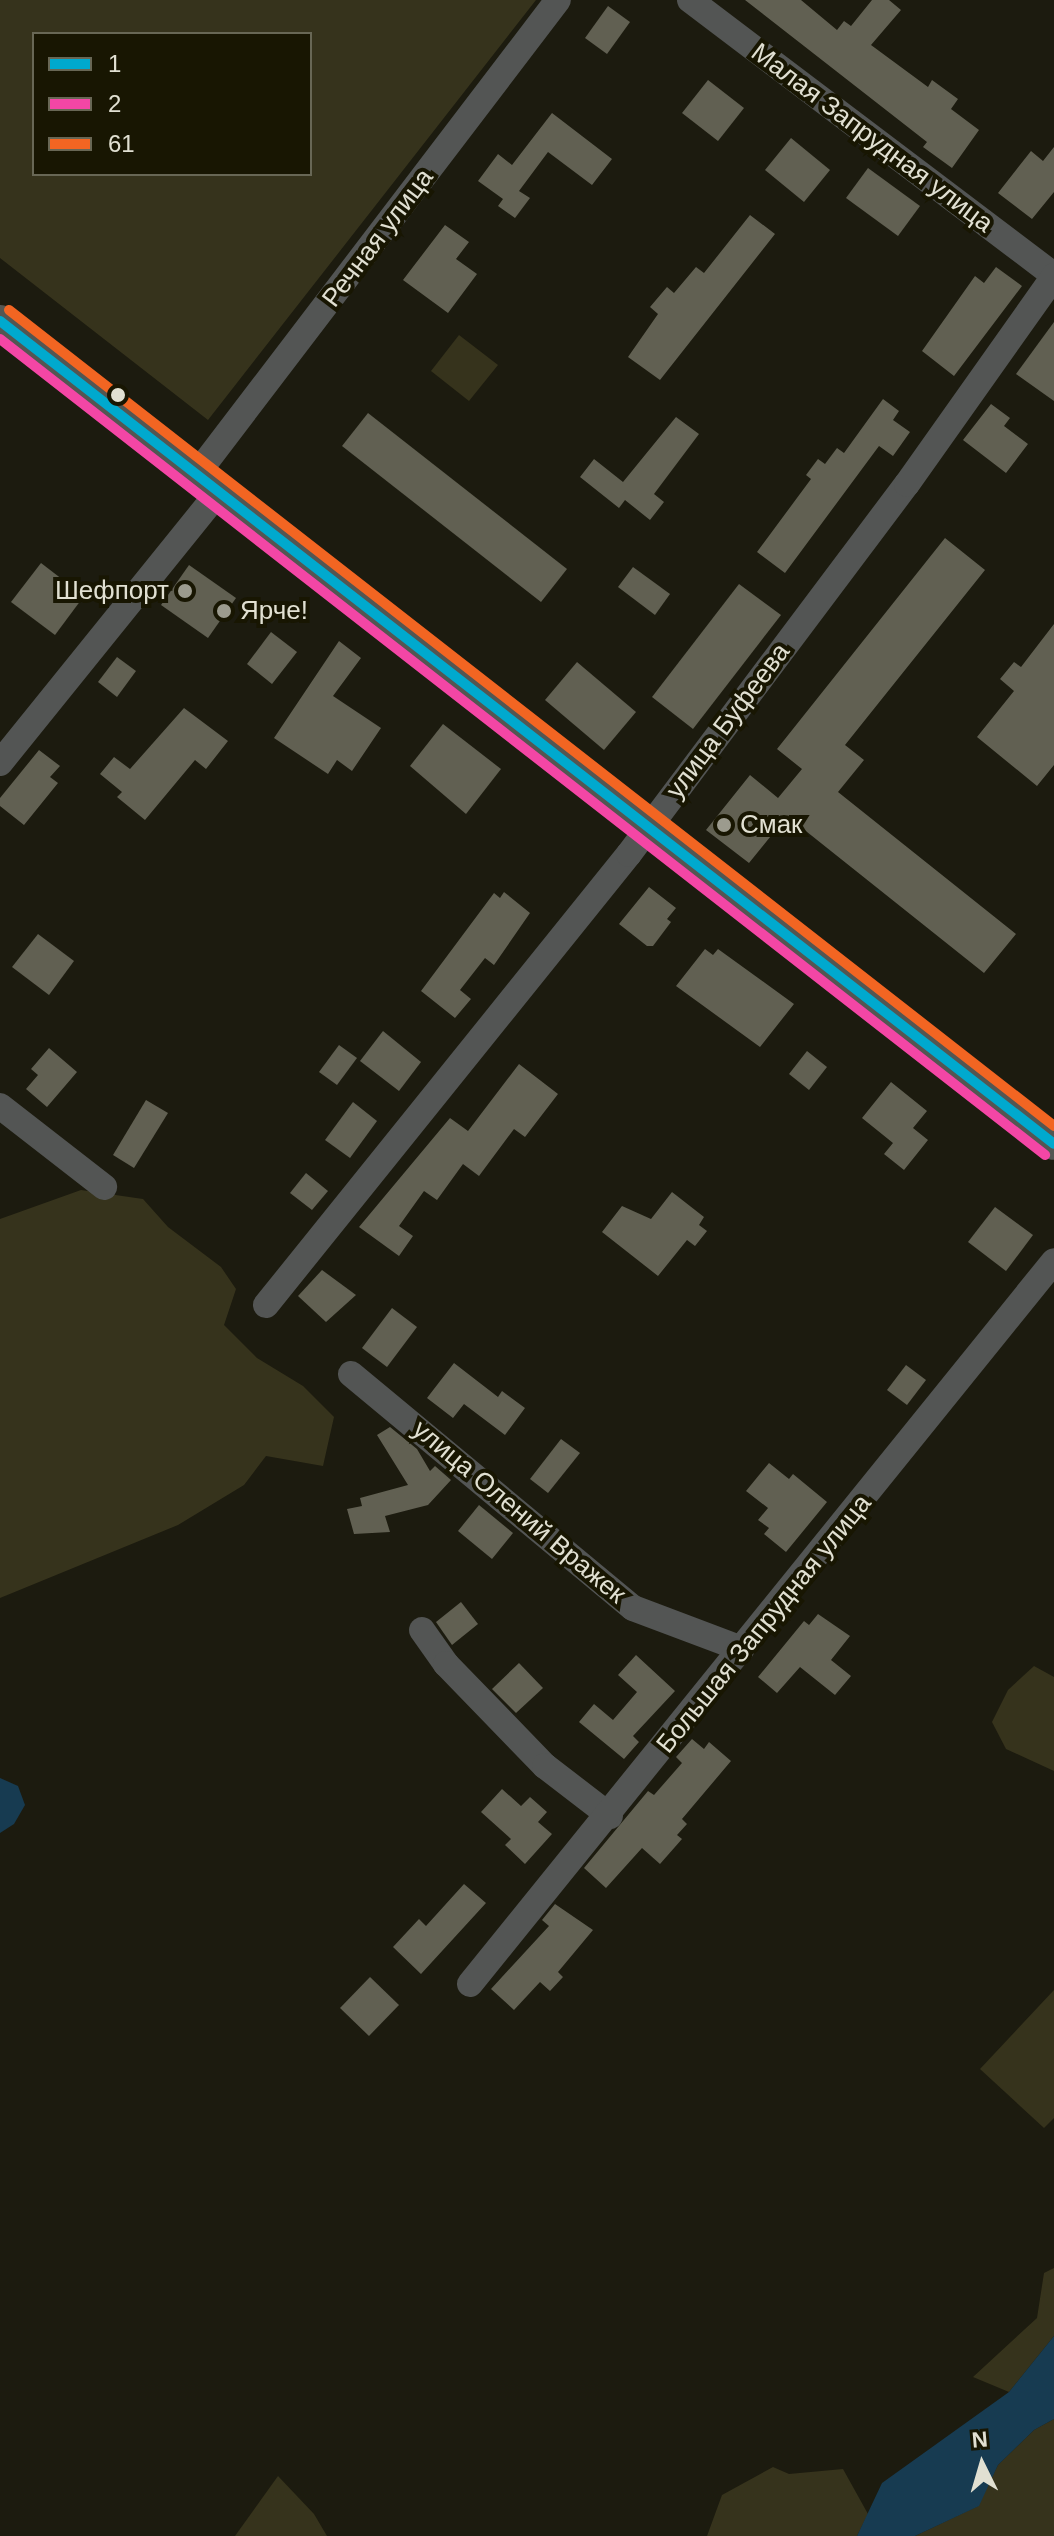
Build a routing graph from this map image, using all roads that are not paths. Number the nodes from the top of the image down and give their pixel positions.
1 (558, 0) edge
2 (690, 0) edge
3 (1054, 276) edge
4 (0, 321) edge
5 (207, 483) junction
6 (0, 763) edge
7 (648, 828) junction
8 (0, 1106) edge
9 (1054, 1144) edge
10 (104, 1187) dead end
11 (1054, 1261) edge
12 (266, 1305) dead end
13 (351, 1374) dead end
14 (422, 1630) dead end
15 (742, 1649) junction
16 (610, 1816) junction
17 (470, 1984) dead end

1 - 5 street, Речная улица
2 - 3 street, Малая Запрудная улица
3 - 7 street, улица Буфеева
4 - 5 main road
5 - 6 street, Речная улица
5 - 7 main road
7 - 9 main road
7 - 12 street, улица Буфеева
8 - 10 street
11 - 15 street, Большая Запрудная улица
13 - 15 street, улица Олений Вражек
14 - 16 street
15 - 16 street, Большая Запрудная улица
16 - 17 street, Большая Запрудная улица

